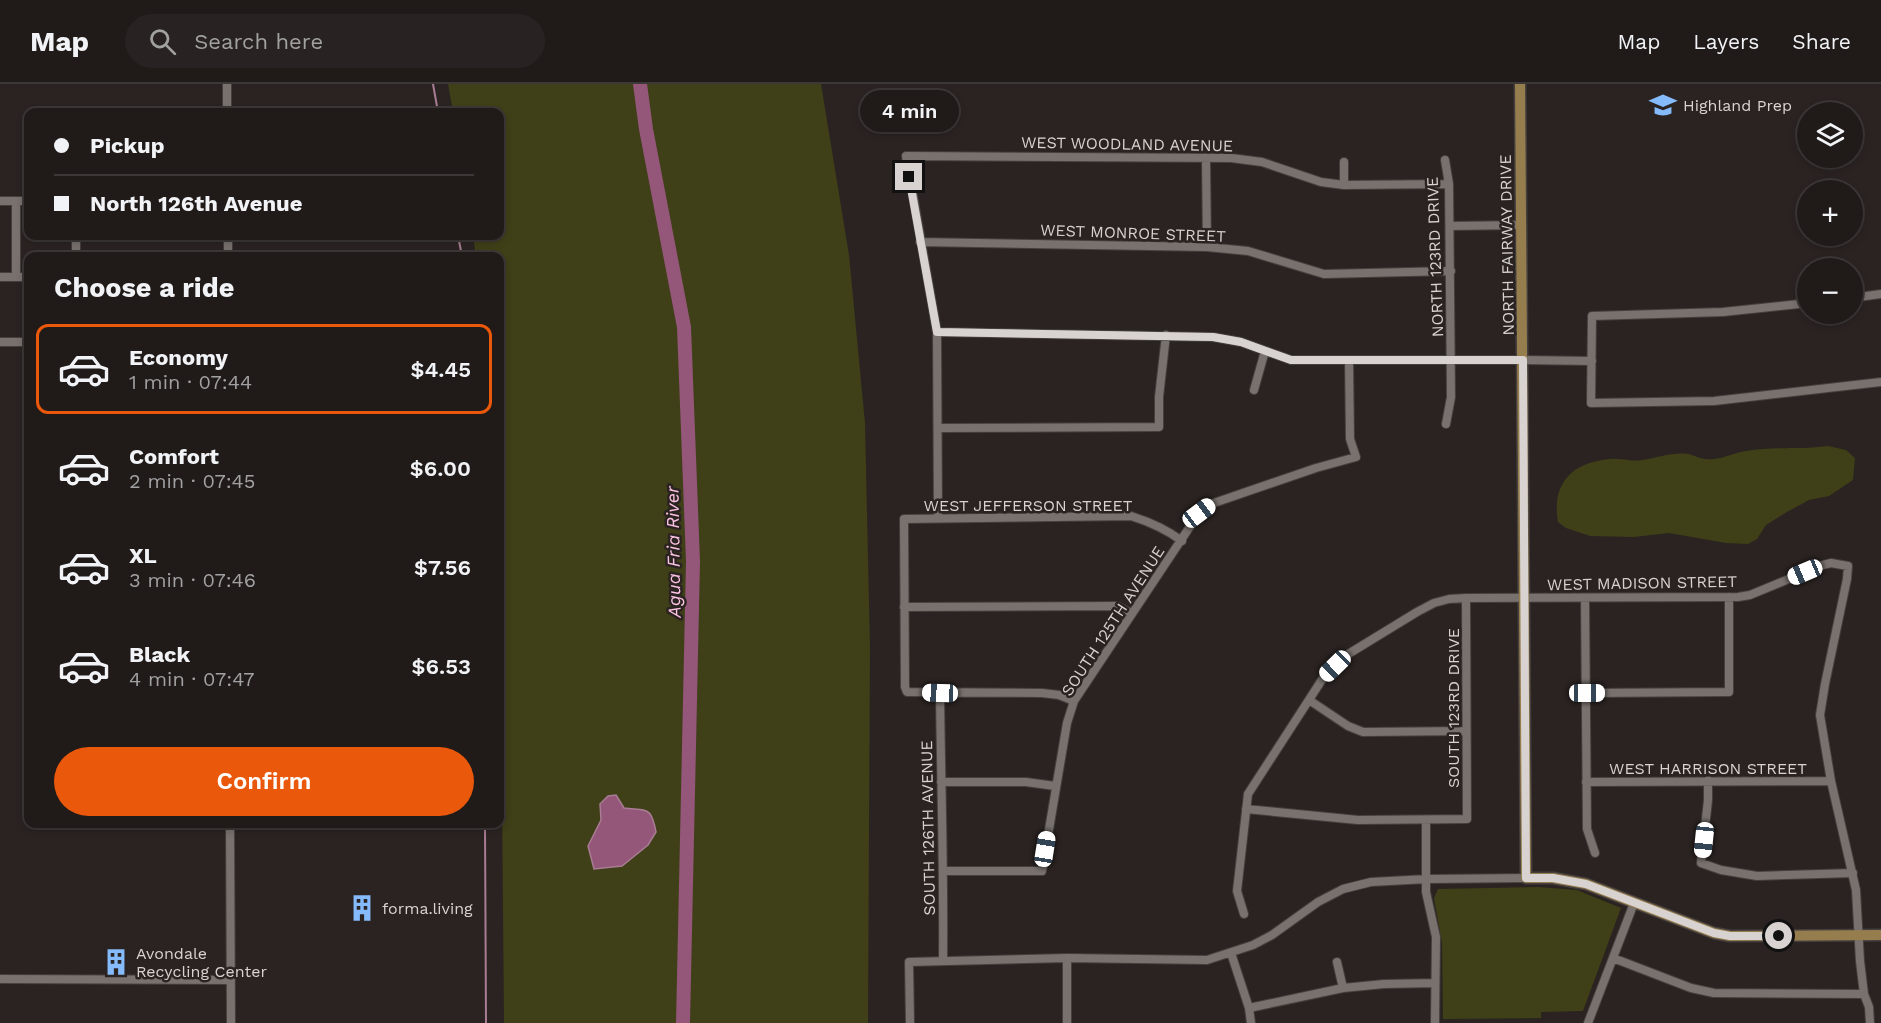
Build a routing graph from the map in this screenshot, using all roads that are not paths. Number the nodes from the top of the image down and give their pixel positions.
1 (227, 84) edge
2 (1520, 84) edge
3 (227, 108) edge
4 (1206, 158) junction
5 (1445, 160) dead end
6 (1344, 162) dead end
7 (1449, 184) junction
8 (1344, 185) junction
9 (0, 201) edge
10 (16, 201) junction
11 (24, 201) edge
12 (1522, 225) junction
13 (1450, 226) junction
14 (920, 243) junction
15 (1207, 247) junction
16 (1451, 271) junction
17 (0, 277) edge
18 (16, 277) junction
19 (24, 277) edge
20 (1881, 294) edge
21 (1863, 296) edge
22 (1797, 304) edge
23 (937, 332) junction
24 (1166, 335) junction
25 (0, 342) edge
26 (24, 342) edge
27 (1265, 351) junction
28 (1349, 360) junction
29 (1451, 360) junction
30 (1523, 360) junction
31 (1592, 361) junction
32 (1881, 382) edge
33 (1254, 390) dead end
34 (1446, 424) dead end
35 (938, 428) junction
36 (938, 518) junction
37 (1182, 541) junction
38 (1466, 597) junction
39 (1585, 597) junction
40 (1729, 597) junction
41 (1524, 598) junction
42 (904, 607) junction
43 (1132, 614) junction
44 (940, 693) junction
45 (1587, 693) junction
46 (1308, 700) junction
47 (1074, 701) junction
48 (1466, 731) junction
49 (1708, 781) junction
50 (1831, 781) junction
51 (940, 782) junction
52 (1586, 782) junction
53 (1055, 786) junction
54 (1246, 809) junction
55 (1426, 820) junction
56 (230, 828) edge
57 (1595, 853) dead end
58 (944, 871) junction
59 (1853, 873) junction
60 (1526, 878) junction
61 (1427, 879) junction
62 (1634, 903) junction
63 (1244, 914) dead end
64 (1860, 935) junction
65 (1881, 935) edge
66 (1232, 954) junction
67 (1067, 958) junction
68 (1613, 958) junction
69 (943, 962) junction
70 (1337, 962) dead end
71 (0, 979) edge
72 (231, 980) junction
73 (1435, 983) junction
74 (1343, 988) junction
75 (1864, 994) junction
76 (1250, 1008) junction
77 (231, 1023) edge
78 (910, 1023) edge
79 (1067, 1023) edge
80 (1251, 1023) edge
81 (1435, 1023) edge
82 (1588, 1023) edge
83 (1870, 1023) edge

1 - 3 street
2 - 12 street, NORTH FAIRWAY DRIVE
4 - 8 street, WEST WOODLAND AVENUE
4 - 14 street, WEST WOODLAND AVENUE
4 - 15 street
5 - 7 street, NORTH 123RD DRIVE
6 - 8 street
7 - 8 street, WEST WOODLAND AVENUE
7 - 13 street, NORTH 123RD DRIVE
9 - 10 street
10 - 11 street
10 - 18 street
12 - 13 street
12 - 30 street, NORTH FAIRWAY DRIVE
13 - 16 street, NORTH 123RD DRIVE
14 - 15 street, WEST MONROE STREET
14 - 23 street
15 - 16 street, WEST MONROE STREET
16 - 29 street, NORTH 123RD DRIVE
17 - 18 street
18 - 19 street
20 - 21 street
22 - 31 street
23 - 24 street
23 - 35 street
24 - 27 street
24 - 35 street
25 - 26 street
27 - 28 street
27 - 33 street
28 - 29 street
28 - 37 street, SOUTH 125TH AVENUE
29 - 30 street
29 - 34 street, NORTH 123RD DRIVE
30 - 31 street
30 - 41 street, NORTH FAIRWAY DRIVE
31 - 32 street
35 - 36 street
36 - 37 street, WEST JEFFERSON STREET
36 - 42 street, WEST JEFFERSON STREET
37 - 43 street, SOUTH 125TH AVENUE
38 - 41 street, WEST MADISON STREET
38 - 46 street, WEST MADISON STREET
38 - 48 street, SOUTH 123RD DRIVE
39 - 40 street, WEST MADISON STREET
39 - 41 street, WEST MADISON STREET
39 - 45 street
40 - 45 street
40 - 50 street, WEST MADISON STREET
41 - 60 street, NORTH FAIRWAY DRIVE
42 - 43 street
42 - 44 street
43 - 47 street, SOUTH 125TH AVENUE
44 - 47 street
44 - 51 street, SOUTH 126TH AVENUE
45 - 52 street
46 - 48 street
46 - 54 street, WEST MADISON STREET
47 - 53 street, SOUTH 125TH AVENUE
48 - 55 street, SOUTH 123RD DRIVE
49 - 50 street, WEST HARRISON STREET
49 - 52 street, WEST HARRISON STREET
49 - 59 street
50 - 59 street
51 - 53 street
51 - 58 street, SOUTH 126TH AVENUE
52 - 57 street
53 - 58 street, SOUTH 125TH AVENUE
54 - 55 street
54 - 63 street, WEST MADISON STREET
55 - 61 street
56 - 72 street
58 - 69 street, SOUTH 126TH AVENUE
59 - 64 street
60 - 61 street
60 - 62 street
61 - 66 street
61 - 73 street
62 - 64 street
62 - 68 street
64 - 65 street
64 - 75 street
66 - 67 street
66 - 76 street
67 - 69 street
67 - 79 street
68 - 75 street
68 - 82 street
69 - 78 street
70 - 74 street
71 - 72 street
72 - 77 street
73 - 74 street
73 - 81 street
74 - 76 street
75 - 83 street
76 - 80 street

